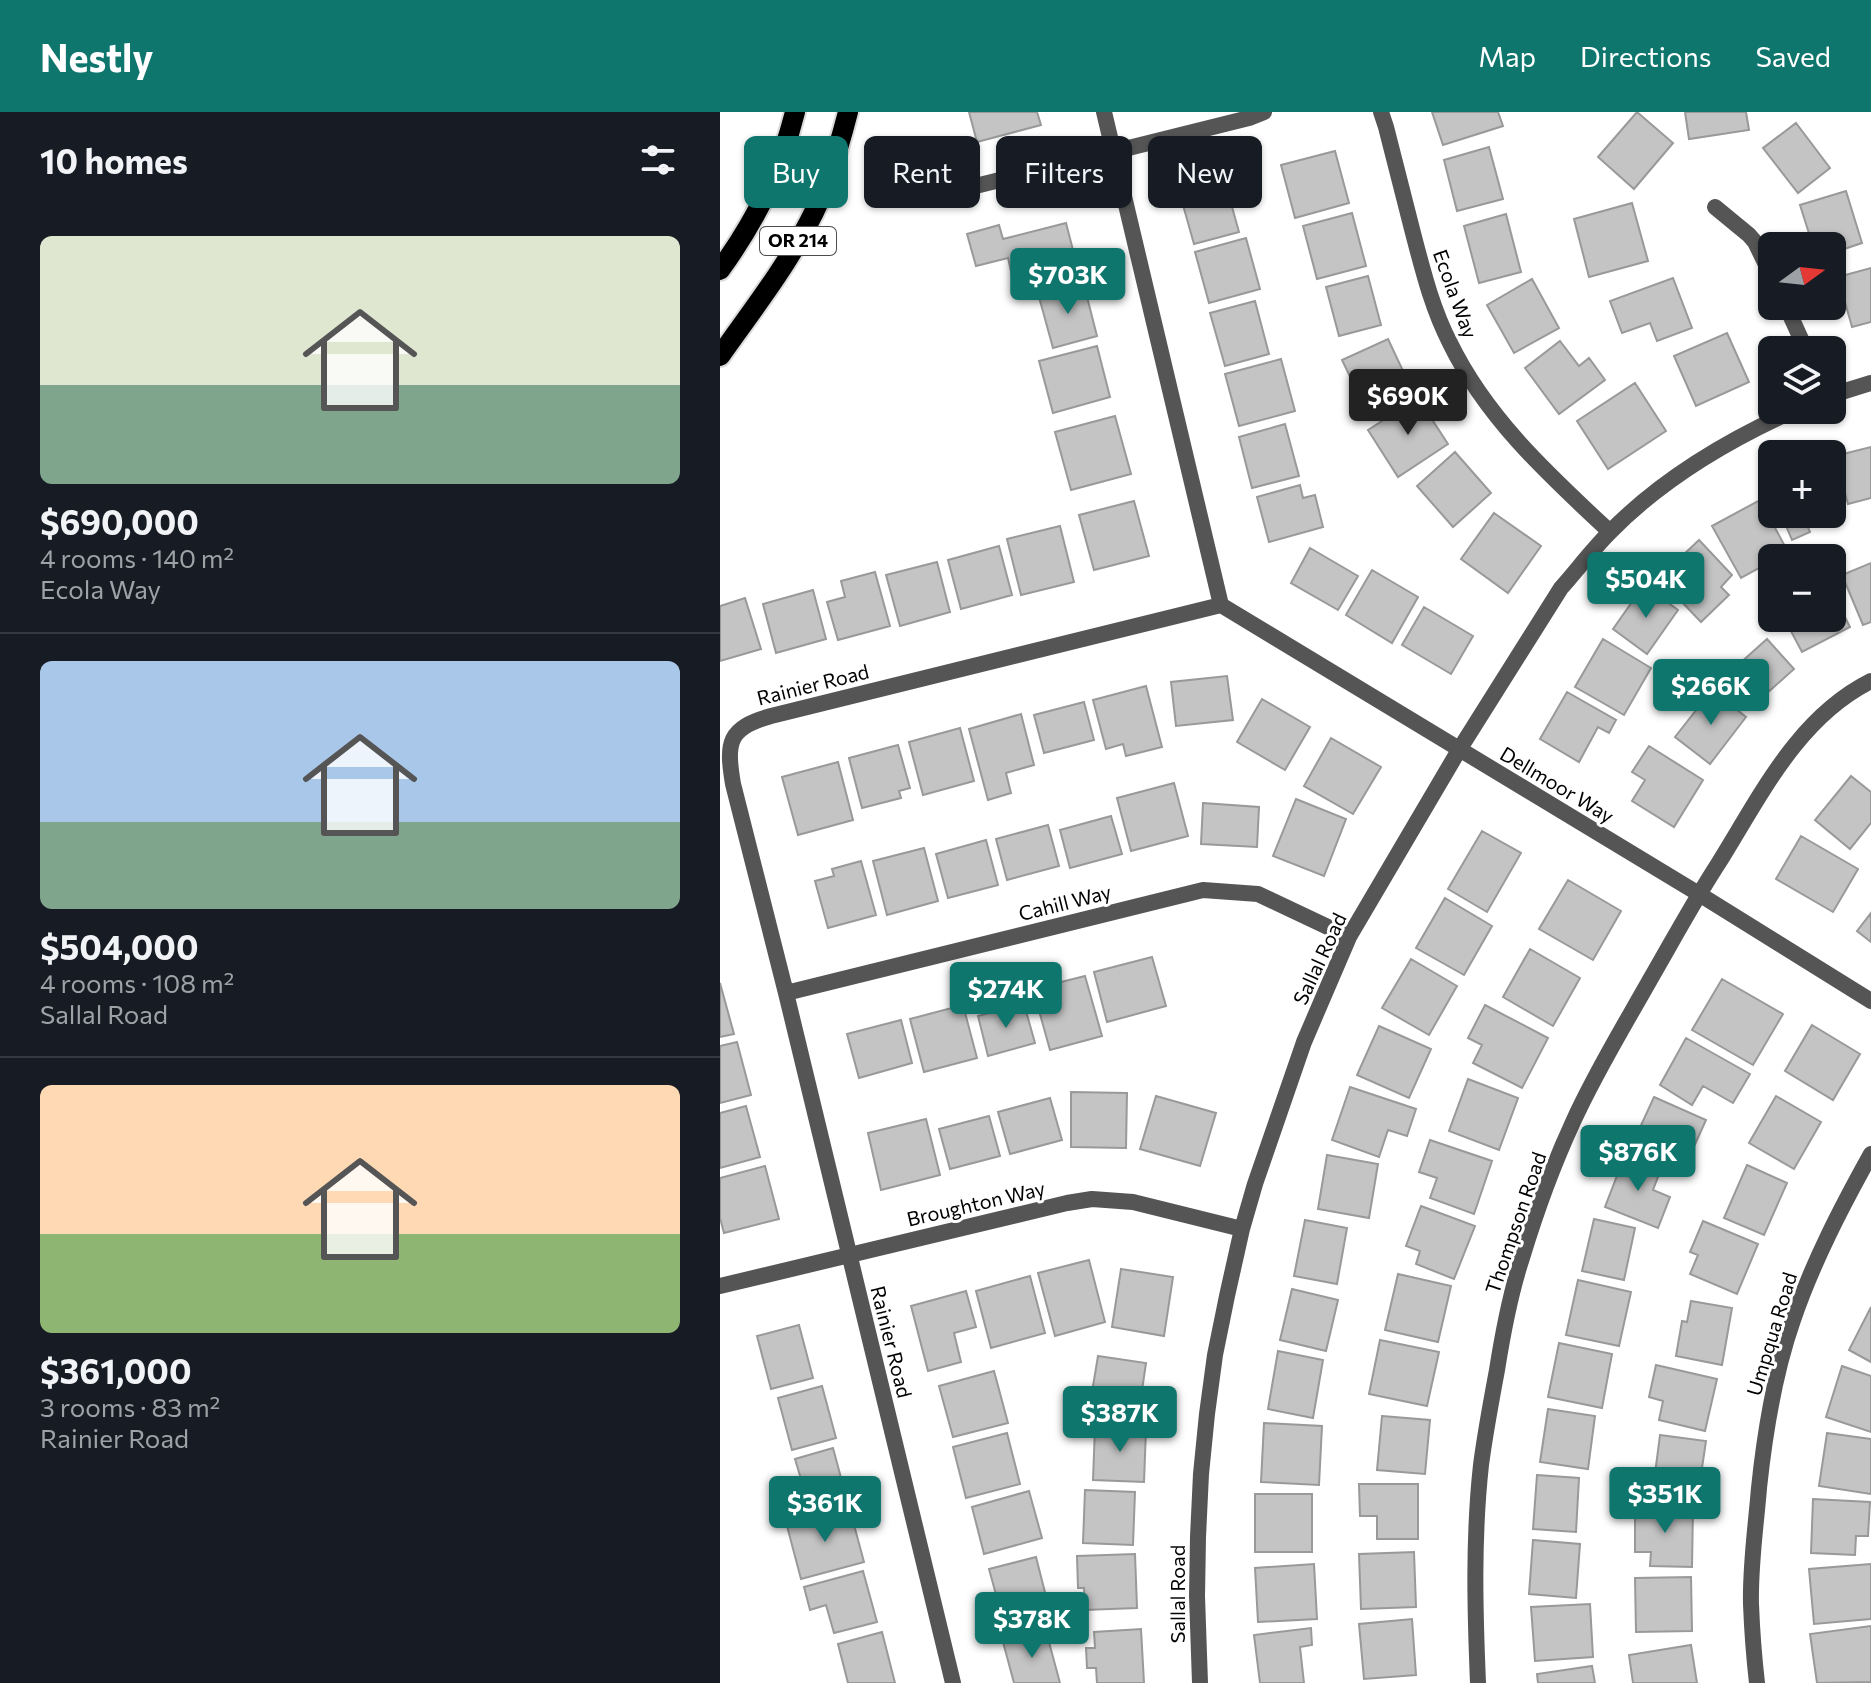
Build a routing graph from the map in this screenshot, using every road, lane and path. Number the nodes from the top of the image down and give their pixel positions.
1 (795, 112) edge
2 (848, 112) edge
3 (1104, 112) edge
4 (1264, 112) edge
5 (1381, 112) edge
6 (1110, 136) edge
7 (1132, 147) edge
8 (1715, 207) dead end
9 (1127, 208) edge
10 (1758, 248) edge
11 (720, 270) edge
12 (720, 356) edge
13 (1871, 383) edge
14 (1846, 391) edge
15 (1767, 424) edge
16 (1610, 532) junction
17 (1221, 605) junction
18 (1871, 681) edge
19 (1459, 750) junction
20 (1699, 894) junction
21 (1349, 937) junction
22 (786, 993) junction
23 (1871, 1001) edge
24 (1871, 1154) edge
25 (1242, 1229) junction
26 (850, 1254) junction
27 (720, 1286) edge
28 (953, 1683) edge
29 (1200, 1683) edge
30 (1478, 1683) edge
31 (1757, 1683) edge

1 - 11 main road, OR 214
2 - 12 main road, OR 214
3 - 6 street
4 - 7 street
5 - 16 street, Ecola Way
8 - 10 street
9 - 17 street
13 - 14 street
15 - 16 street, Sallal Road
16 - 19 street, Sallal Road
17 - 19 street, Dellmoor Way
17 - 22 street, Rainier Road
18 - 20 street, Thompson Road
19 - 20 street, Dellmoor Way
19 - 21 street, Sallal Road
20 - 23 street, Dellmoor Way
20 - 30 street, Thompson Road
21 - 22 street, Cahill Way
21 - 25 street, Sallal Road
22 - 26 street, Rainier Road
24 - 31 street, Umpqua Road
25 - 26 street, Broughton Way
25 - 29 street, Sallal Road
26 - 27 street, Broughton Way
26 - 28 street, Rainier Road

